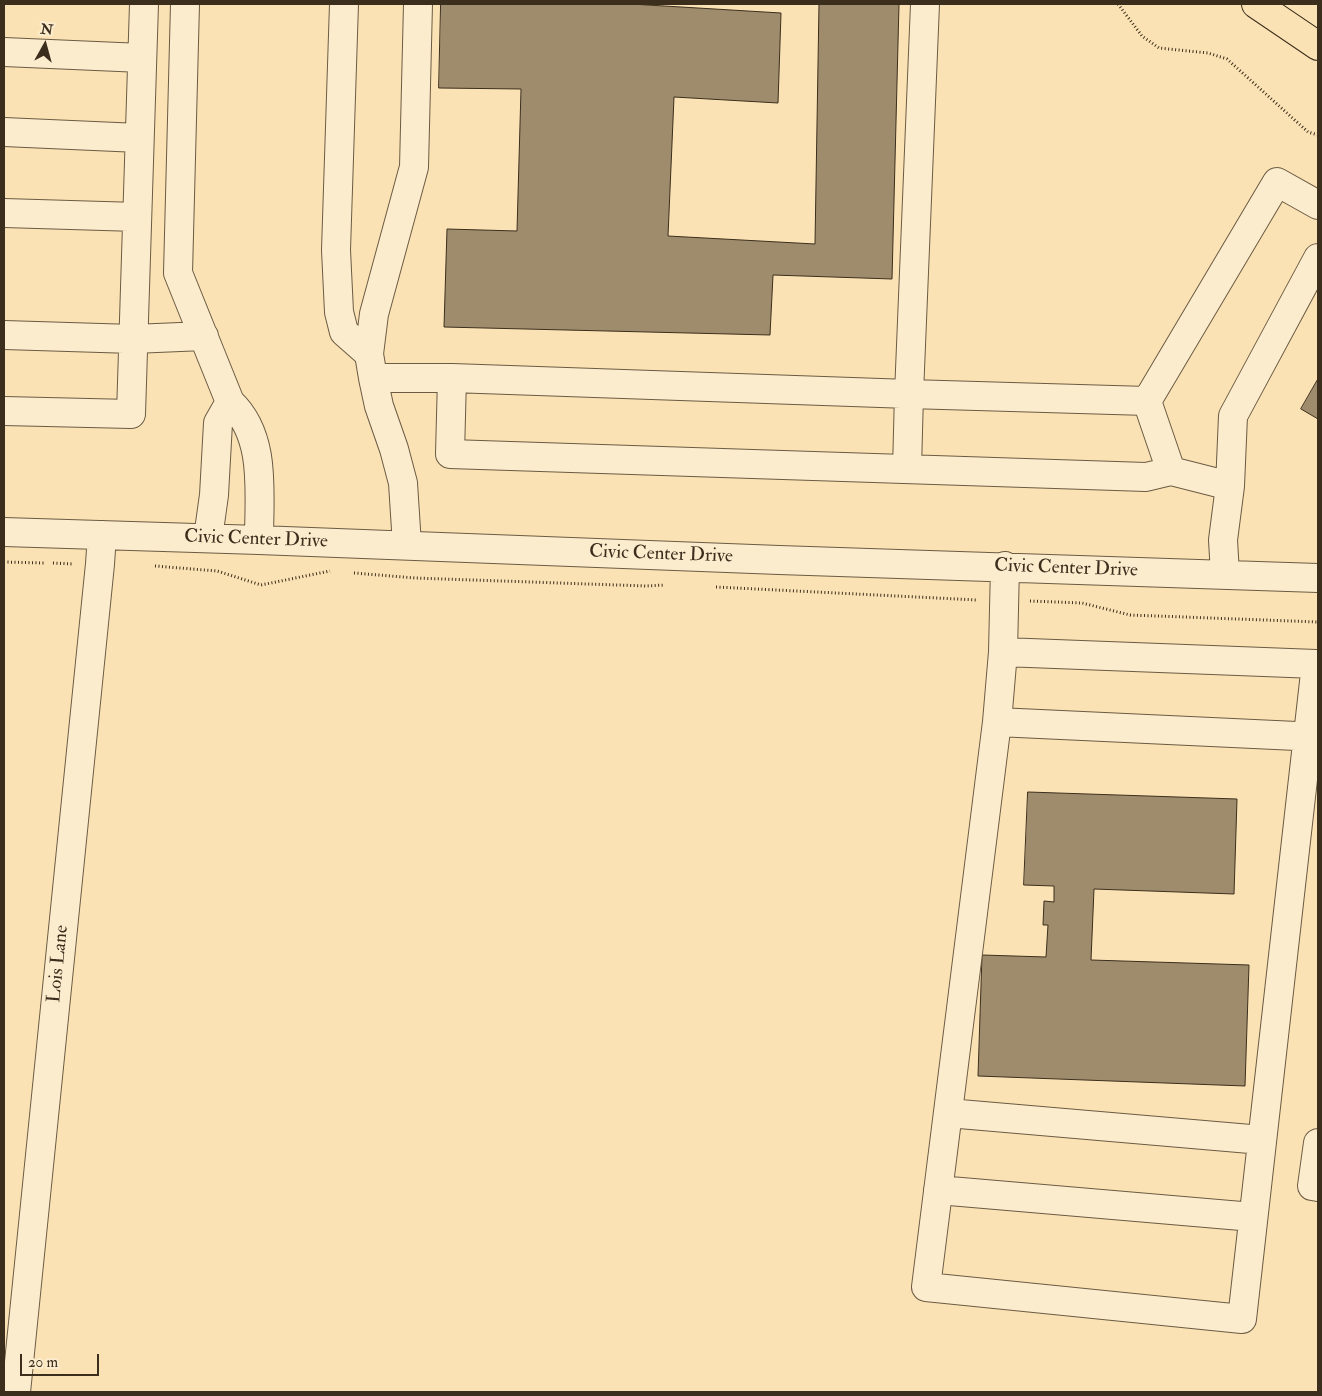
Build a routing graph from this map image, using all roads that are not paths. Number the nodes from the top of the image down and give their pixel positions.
1 (144, 4) edge
2 (185, 4) edge
3 (344, 4) edge
4 (418, 4) edge
5 (925, 4) edge
6 (1256, 4) edge
7 (1318, 46) edge
8 (4, 52) edge
9 (142, 58) junction
10 (4, 132) edge
11 (140, 138) junction
12 (1318, 205) edge
13 (4, 212) edge
14 (137, 217) junction
15 (1318, 258) edge
16 (4, 335) edge
17 (204, 336) junction
18 (133, 339) junction
19 (371, 366) junction
20 (452, 378) junction
21 (909, 394) junction
22 (230, 402) junction
23 (1147, 402) junction
24 (4, 411) edge
25 (907, 469) junction
26 (1171, 471) junction
27 (1230, 486) junction
28 (4, 532) edge
29 (102, 535) junction
30 (208, 538) junction
31 (259, 540) junction
32 (407, 546) junction
33 (1005, 566) junction
34 (1225, 574) junction
35 (1318, 578) edge
36 (1004, 652) junction
37 (998, 722) junction
38 (1313, 737) edge
39 (948, 1112) junction
40 (1262, 1140) junction
41 (1318, 1143) edge
42 (1318, 1187) edge
43 (938, 1190) junction
44 (1253, 1217) junction
45 (16, 1392) edge

1 - 9 street
2 - 17 street
3 - 19 street
4 - 19 street
5 - 21 street
6 - 7 main road
8 - 9 street
9 - 11 street
10 - 11 street
11 - 14 street
12 - 23 street
13 - 14 street
14 - 18 street
15 - 27 street
16 - 18 street
17 - 18 street
17 - 22 street
18 - 24 street
19 - 20 street
19 - 32 street
20 - 21 street
20 - 25 street
21 - 23 street
21 - 25 street
22 - 30 street
22 - 31 street
23 - 26 street
25 - 26 street
26 - 27 street
27 - 34 street
28 - 29 street, Civic Center Drive
29 - 30 street, Civic Center Drive
29 - 45 street, Lois Lane
30 - 31 street, Civic Center Drive
31 - 32 street, Civic Center Drive
32 - 33 street, Civic Center Drive
33 - 34 street, Civic Center Drive
33 - 36 street
34 - 35 street, Civic Center Drive
36 - 37 street
36 - 38 street
37 - 38 street
37 - 39 street
38 - 40 street
39 - 40 street
39 - 43 street
40 - 44 street
41 - 42 street
43 - 44 street
43 - 44 street

